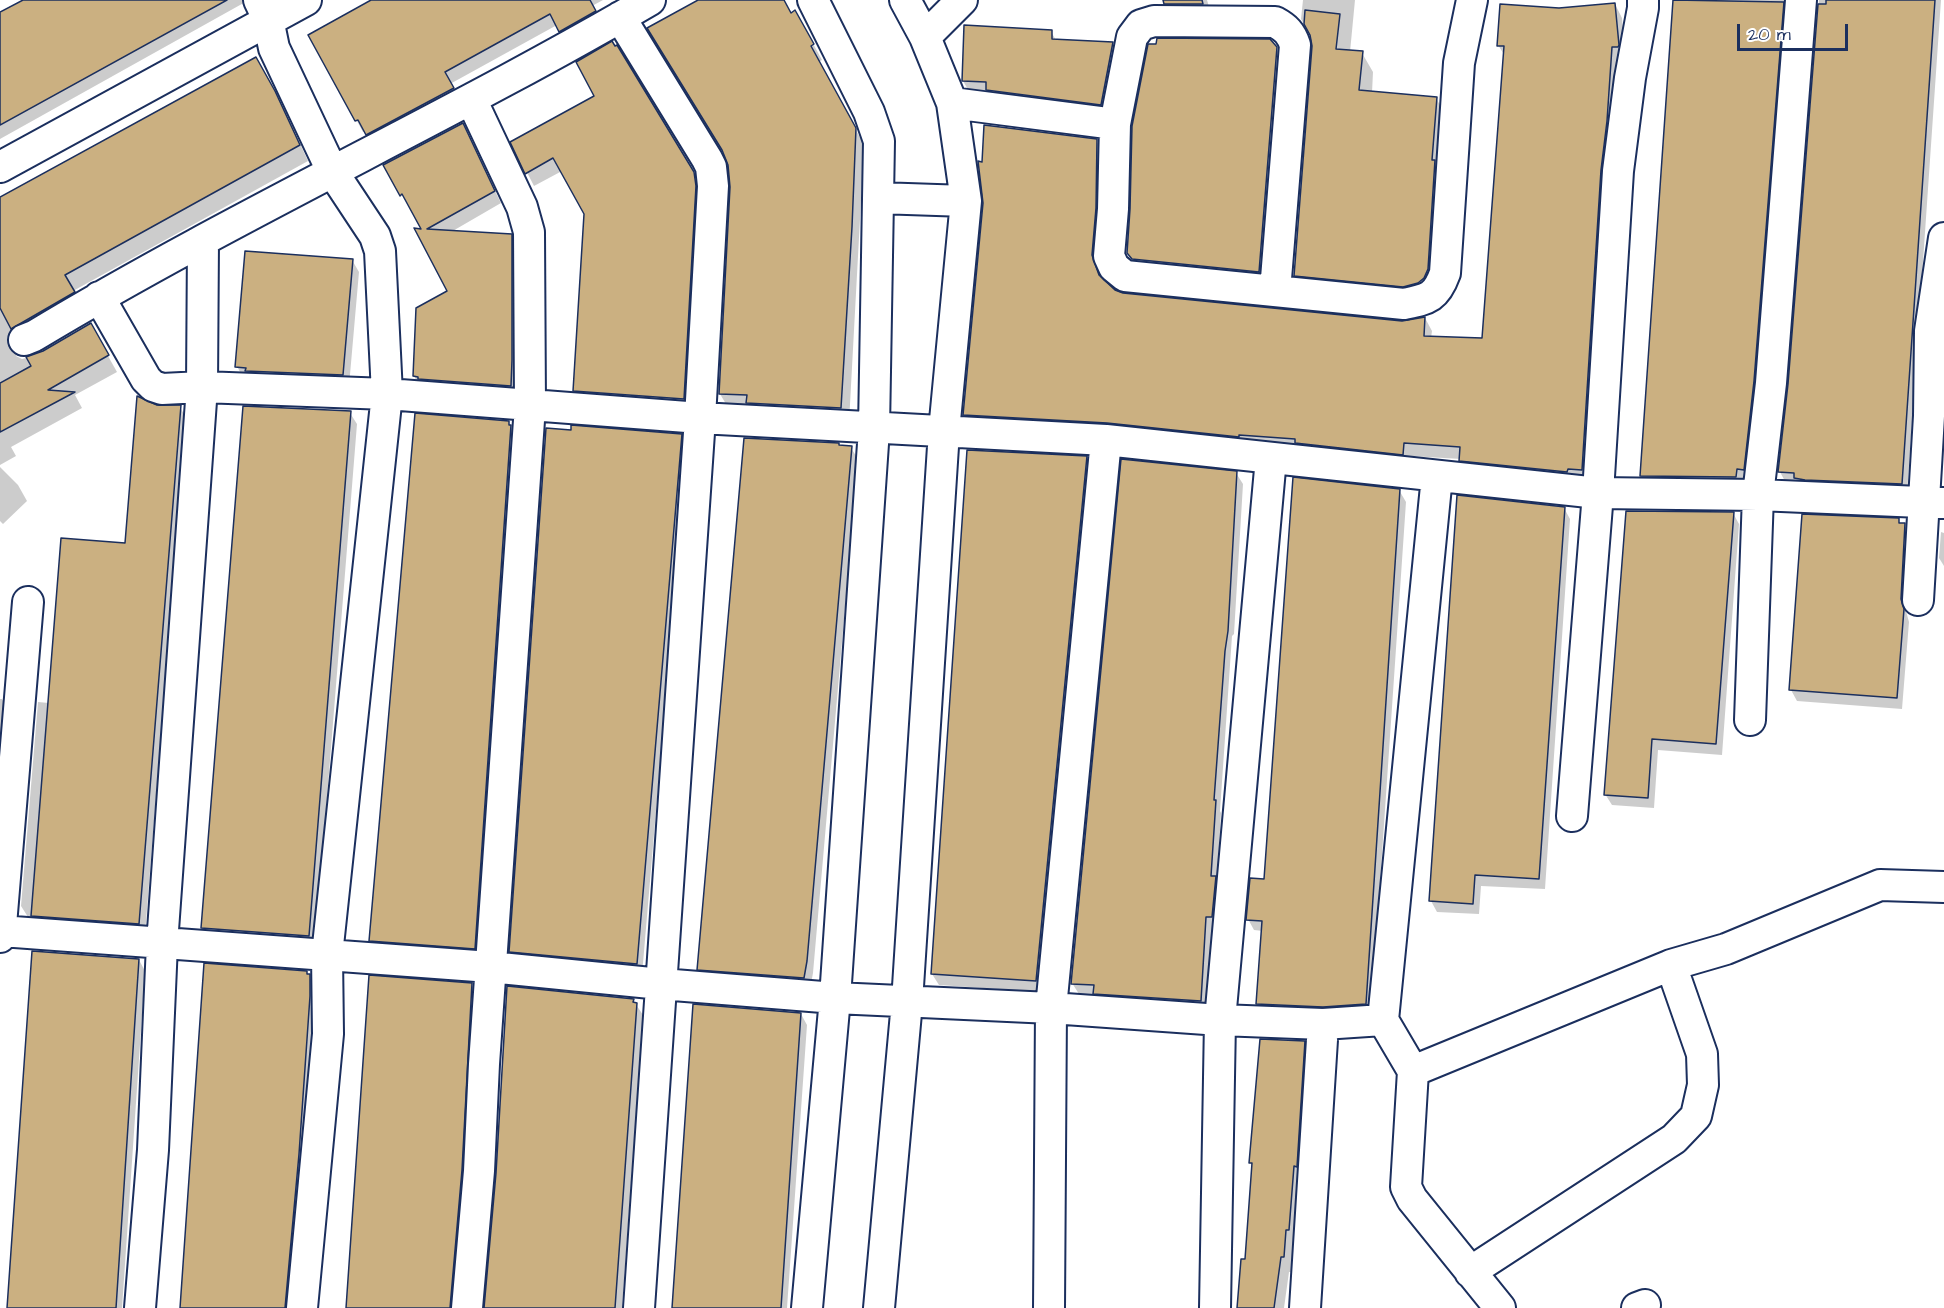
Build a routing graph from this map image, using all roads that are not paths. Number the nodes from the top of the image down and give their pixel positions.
1 (306, 0) edge
2 (650, 0) edge
3 (813, 0) edge
4 (905, 0) edge
5 (962, 0) edge
6 (1472, 0) edge
7 (1643, 0) edge
8 (1801, 0) edge
9 (263, 10) edge
10 (1142, 12) edge
11 (620, 18) junction
12 (925, 37) junction
13 (471, 99) junction
14 (952, 103) junction
15 (1115, 124) junction
16 (0, 167) edge
17 (333, 171) junction
18 (881, 198) junction
19 (964, 201) junction
20 (1944, 238) edge
21 (203, 241) junction
22 (1275, 291) junction
23 (99, 297) junction
24 (24, 340) dead end
25 (202, 387) junction
26 (387, 394) junction
27 (530, 406) junction
28 (700, 418) junction
29 (874, 429) junction
30 (944, 431) junction
31 (1106, 440) junction
32 (1271, 458) junction
33 (1437, 476) junction
34 (1598, 493) junction
35 (1758, 495) junction
36 (1934, 503) edge
37 (1918, 600) dead end
38 (28, 602) dead end
39 (1750, 720) dead end
40 (1572, 816) dead end
41 (1944, 887) edge
42 (0, 931) edge
43 (0, 937) edge
44 (162, 944) junction
45 (327, 955) junction
46 (1671, 965) junction
47 (490, 967) junction
48 (661, 984) junction
49 (835, 998) junction
50 (907, 1002) junction
51 (1051, 1008) junction
52 (1220, 1020) junction
53 (1383, 1020) junction
54 (1323, 1024) junction
55 (1413, 1071) junction
56 (1470, 1272) junction
57 (140, 1308) edge
58 (303, 1308) edge
59 (467, 1308) edge
60 (639, 1308) edge
61 (807, 1308) edge
62 (879, 1308) edge
63 (1049, 1308) edge
64 (1215, 1308) edge
65 (1305, 1308) edge
66 (1500, 1308) edge

1 - 9 street
2 - 11 street
3 - 18 street
4 - 12 street
5 - 12 street
6 - 22 street
7 - 34 street
8 - 35 street
9 - 16 street
9 - 17 street
10 - 15 street
10 - 22 street
11 - 13 street
11 - 28 street
12 - 14 street
13 - 17 street
13 - 27 street
14 - 15 street
14 - 19 street
15 - 22 street
17 - 21 street
17 - 26 street
18 - 19 street
18 - 29 street
19 - 30 street
20 - 36 street
21 - 23 street
21 - 25 street
23 - 24 street
23 - 25 street
25 - 26 street
25 - 44 street
26 - 27 street
26 - 45 street
27 - 28 street
27 - 47 street
28 - 29 street
28 - 48 street
29 - 30 street
29 - 49 street
30 - 31 street
30 - 50 street
31 - 32 street
31 - 51 street
32 - 33 street
32 - 52 street
33 - 34 street
33 - 53 street
34 - 35 street
34 - 40 street
35 - 36 street
35 - 39 street
36 - 37 street
38 - 42 street
41 - 46 street
42 - 43 street
42 - 44 street
44 - 45 street
44 - 57 street
45 - 47 street
45 - 58 street
46 - 55 street
46 - 56 street
47 - 48 street
47 - 59 street
48 - 49 street
48 - 60 street
49 - 50 street
49 - 61 street
50 - 51 street
50 - 62 street
51 - 52 street
51 - 63 street
52 - 54 street
52 - 64 street
53 - 54 street
53 - 55 street
54 - 65 street
55 - 56 street
56 - 66 street

